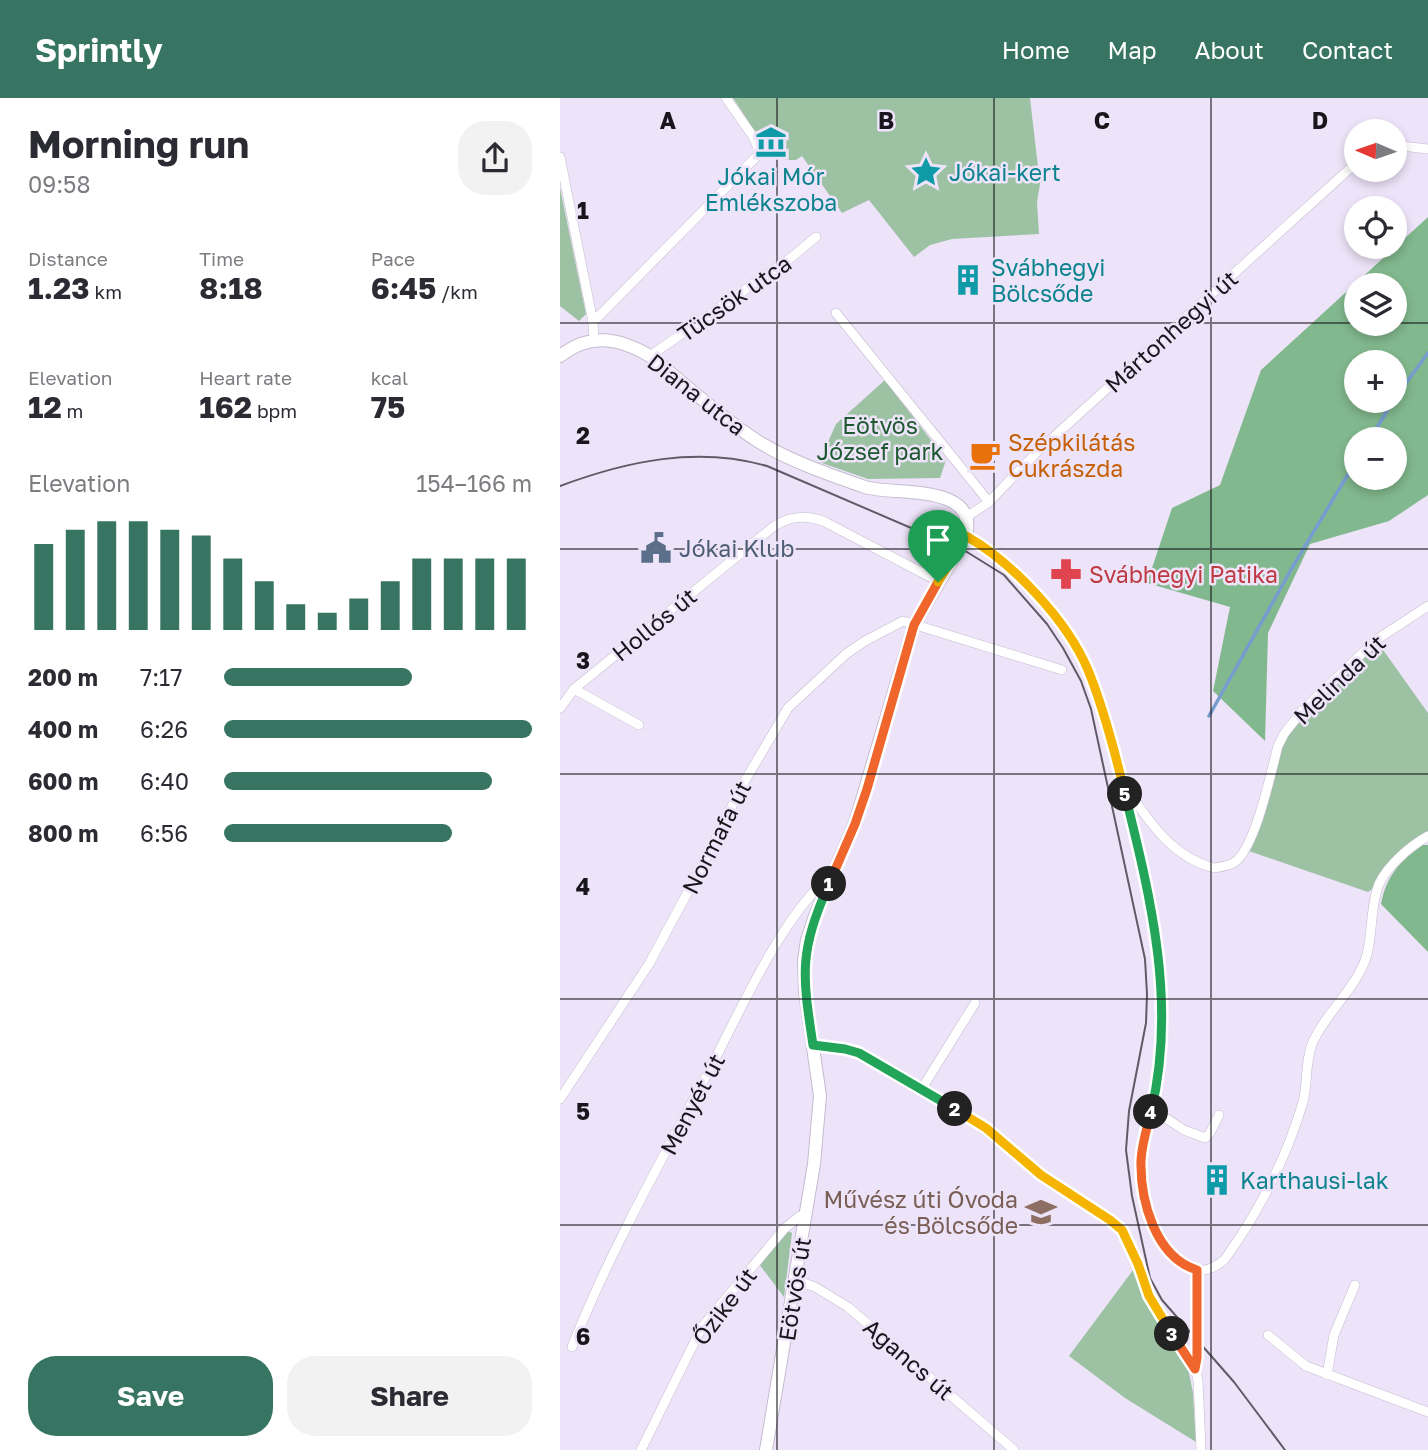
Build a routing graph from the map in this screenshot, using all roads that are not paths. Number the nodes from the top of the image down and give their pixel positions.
1 (726, 98) edge
2 (1407, 147) edge
3 (1428, 149) edge
4 (560, 157) edge
5 (1344, 174) edge
6 (816, 237) dead end
7 (836, 313) dead end
8 (593, 322) junction
9 (594, 339) junction
10 (560, 356) edge
11 (650, 356) junction
12 (989, 502) junction
13 (965, 518) junction
14 (966, 536) junction
15 (938, 582) junction
16 (1428, 606) edge
17 (914, 625) junction
18 (1062, 670) dead end
19 (574, 689) junction
20 (560, 708) edge
21 (639, 726) dead end
22 (1122, 782) junction
23 (1428, 836) edge
24 (833, 874) junction
25 (975, 1003) dead end
26 (813, 1045) junction
27 (921, 1090) junction
28 (560, 1099) edge
29 (1151, 1114) junction
30 (1219, 1115) dead end
31 (806, 1217) junction
32 (1197, 1270) junction
33 (795, 1280) junction
34 (1355, 1285) dead end
35 (1268, 1335) dead end
36 (572, 1347) dead end
37 (1195, 1369) junction
38 (1327, 1375) junction
39 (1428, 1412) edge
40 (641, 1450) edge
41 (766, 1450) edge
42 (1014, 1450) edge
43 (1200, 1450) edge

1 - 8 street
2 - 3 street
4 - 8 street
5 - 12 street, Mártonhegyi út
6 - 11 street, Tücsök utca
7 - 12 street
8 - 9 street
9 - 10 street
9 - 11 street, Diana utca
11 - 13 street, Diana utca
12 - 13 street
13 - 14 street
14 - 15 street, Eötvös út
14 - 22 street
15 - 17 street, Eötvös út
15 - 19 street, Hollós út
16 - 22 street, Melinda út
17 - 18 street
17 - 24 street, Eötvös út
17 - 28 street, Normafa út
19 - 20 street, Hollós út
19 - 21 street
22 - 29 street
23 - 32 street
24 - 26 street, Eötvös út
24 - 36 street, Menyét út
25 - 27 street
26 - 27 street
26 - 31 street, Eötvös út
27 - 37 street
29 - 30 street
29 - 32 street
31 - 33 street, Eötvös út
31 - 40 street, Őzike út
32 - 37 street
33 - 41 street, Eötvös út
33 - 42 street, Agancs út
34 - 38 street
35 - 38 street
37 - 43 street
38 - 39 street

